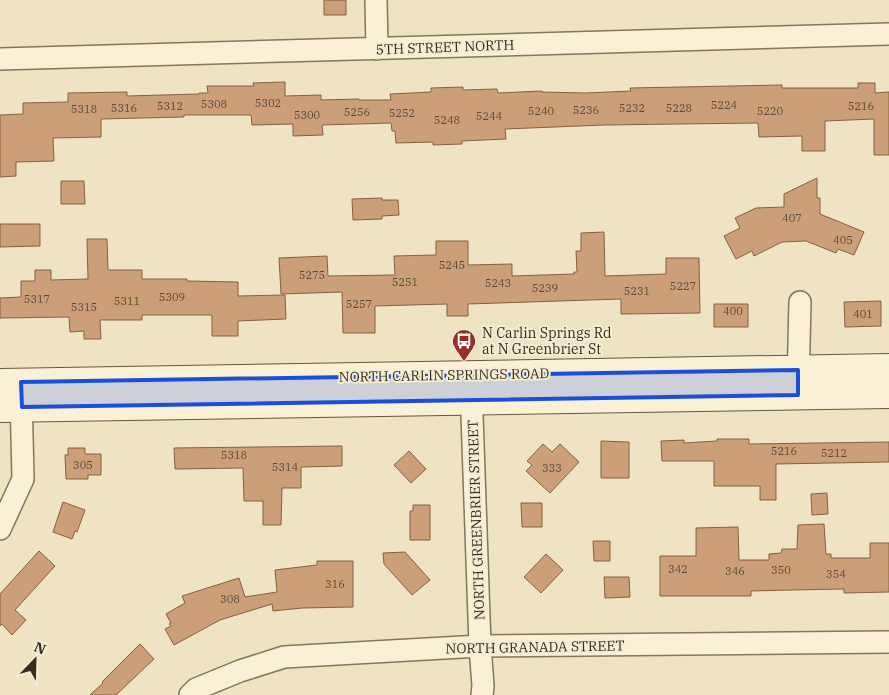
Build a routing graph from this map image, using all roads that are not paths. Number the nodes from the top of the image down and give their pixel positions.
1 (376, 0) edge
2 (889, 34) edge
3 (378, 49) junction
4 (0, 59) edge
5 (800, 302) dead end
6 (889, 368) edge
7 (798, 383) junction
8 (472, 387) junction
9 (889, 394) edge
10 (11, 395) edge
11 (0, 529) edge
12 (889, 642) edge
13 (480, 646) junction
14 (190, 695) edge
15 (482, 695) edge

1 - 3 street
2 - 3 street, 5TH STREET NORTH
3 - 4 street, 5TH STREET NORTH
5 - 7 street
6 - 7 main road, NORTH CARLIN SPRINGS ROAD
7 - 8 main road, NORTH CARLIN SPRINGS ROAD
7 - 9 main road, NORTH CARLIN SPRINGS ROAD
8 - 10 main road, NORTH CARLIN SPRINGS ROAD
8 - 13 street, NORTH GREENBRIER STREET
10 - 11 street
12 - 13 street, NORTH GRANADA STREET
13 - 14 street, NORTH GRANADA STREET
13 - 15 street, NORTH GREENBRIER STREET

